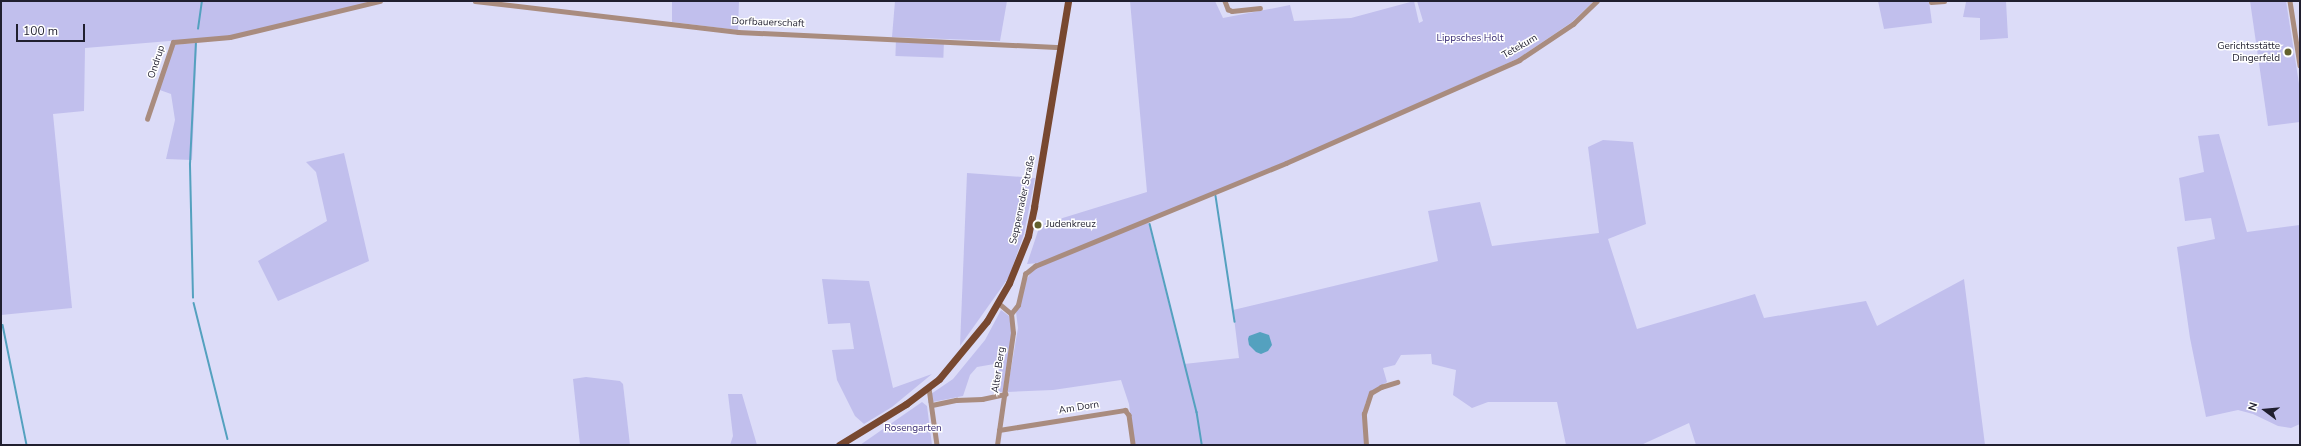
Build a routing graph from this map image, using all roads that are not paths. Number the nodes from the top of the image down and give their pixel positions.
1 (380, 1) edge
2 (476, 1) edge
3 (1068, 1) edge
4 (1225, 1) edge
5 (1597, 1) edge
6 (1944, 1) edge
7 (2290, 1) edge
8 (1931, 2) edge
9 (1260, 8) dead end
10 (1061, 47) junction
11 (2300, 65) edge
12 (147, 119) dead end
13 (998, 303) junction
14 (1012, 314) junction
15 (1397, 382) dead end
16 (930, 390) junction
17 (1004, 394) junction
18 (932, 406) junction
19 (999, 430) junction
20 (839, 445) edge
21 (937, 445) edge
22 (997, 445) edge
23 (1133, 445) edge
24 (1366, 445) edge

1 - 12 street, Ondrup
2 - 10 street, Dorfbauerschaft
3 - 10 main road, Seppenrader Straße
4 - 9 street
5 - 14 street, Tetekum
6 - 8 street
7 - 11 street
10 - 13 main road, Seppenrader Straße
13 - 14 street
13 - 16 main road, Seppenrader Straße
14 - 17 street, Alter Berg
15 - 24 street
16 - 18 street
16 - 20 main road, Seppenrader Straße
17 - 18 street
17 - 19 street, Alter Berg
18 - 21 street
19 - 22 street, Alter Berg
19 - 23 street, Am Dorn

